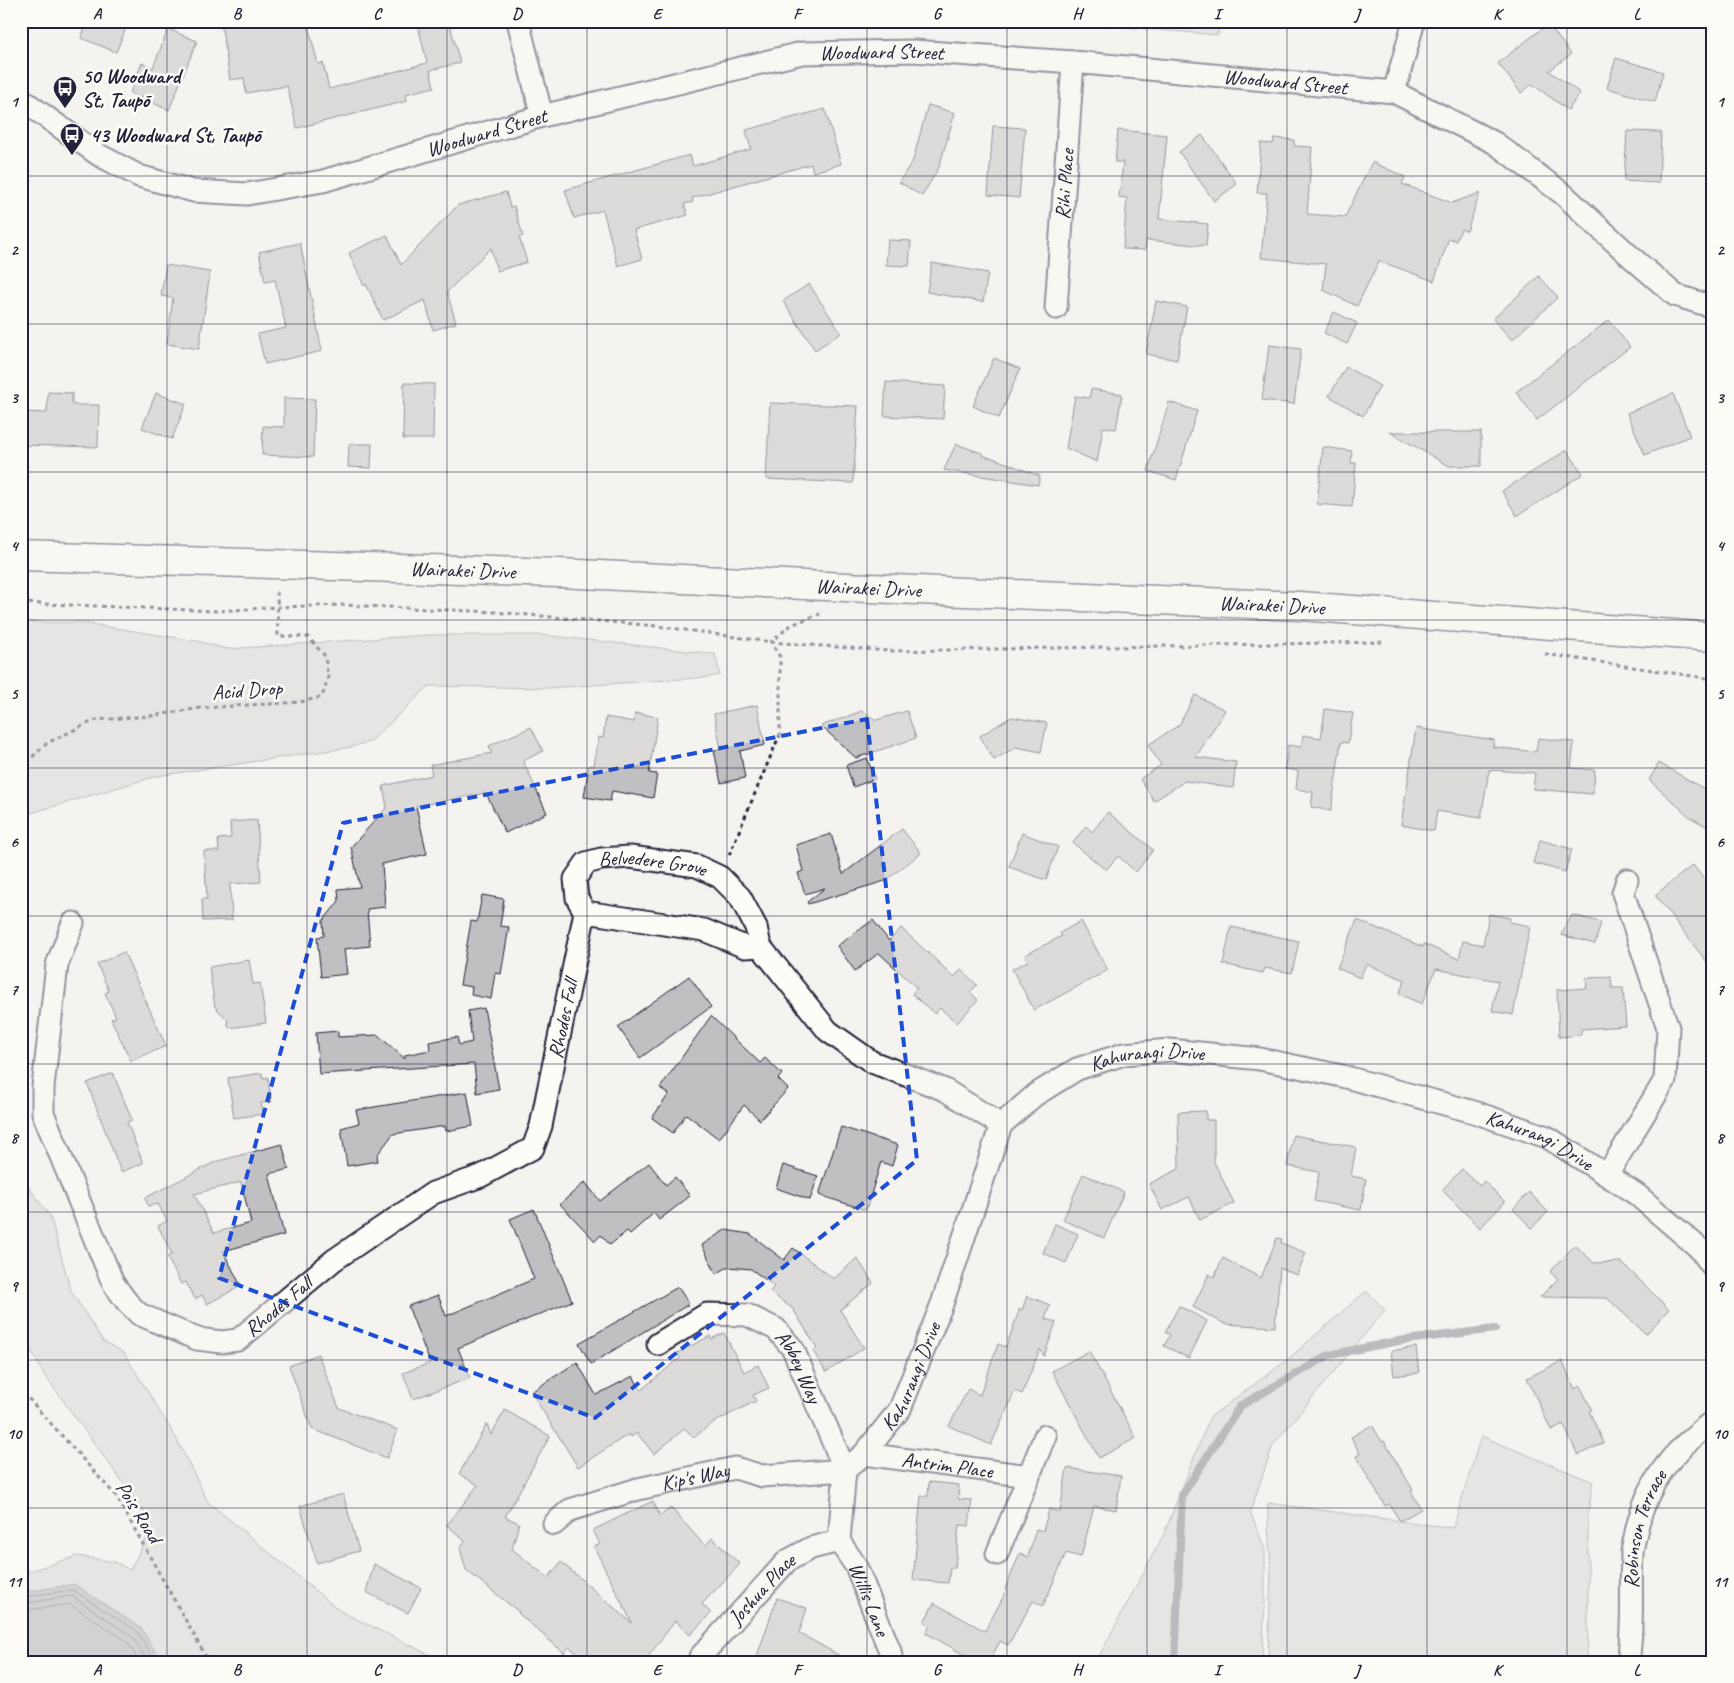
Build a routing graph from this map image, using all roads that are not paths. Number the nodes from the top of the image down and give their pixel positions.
1 (518, 21) edge
2 (1414, 21) edge
3 (1073, 62) junction
4 (1394, 92) junction
5 (21, 100) edge
6 (542, 116) junction
7 (1713, 307) edge
8 (1056, 308) dead end
9 (21, 556) edge
10 (1710, 636) edge
11 (1627, 880) dead end
12 (585, 912) junction
13 (73, 923) dead end
14 (760, 946) junction
15 (1001, 1125) junction
16 (1607, 1175) junction
17 (1713, 1267) edge
18 (658, 1344) dead end
19 (1713, 1421) edge
20 (1045, 1436) dead end
21 (864, 1454) junction
22 (845, 1470) junction
23 (1029, 1476) junction
24 (554, 1524) dead end
25 (839, 1541) junction
26 (997, 1554) dead end
27 (700, 1657) dead end
28 (892, 1662) edge
29 (1628, 1662) edge

1 - 6 street
2 - 4 street
3 - 4 street, Woodward Street
3 - 6 street, Woodward Street
3 - 8 street, Rihi Place
4 - 7 street, Woodward Street
5 - 6 street, Woodward Street
9 - 10 main road, Wairakei Drive
11 - 16 street
12 - 13 street, Rhodes Fall
12 - 14 street
12 - 14 street, Belvedere Grove
14 - 15 street, Belvedere Grove
15 - 16 street, Kahurangi Drive
15 - 21 street, Kahurangi Drive
16 - 17 street, Kahurangi Drive
18 - 22 street, Abbey Way
19 - 29 street, Robinson Terrace
20 - 23 street
21 - 22 street, Kahurangi Drive
21 - 23 street, Antrim Place
22 - 24 street, Kip's Way
22 - 25 street
23 - 26 street
25 - 27 street, Joshua Place
25 - 28 street, Willis Lane

